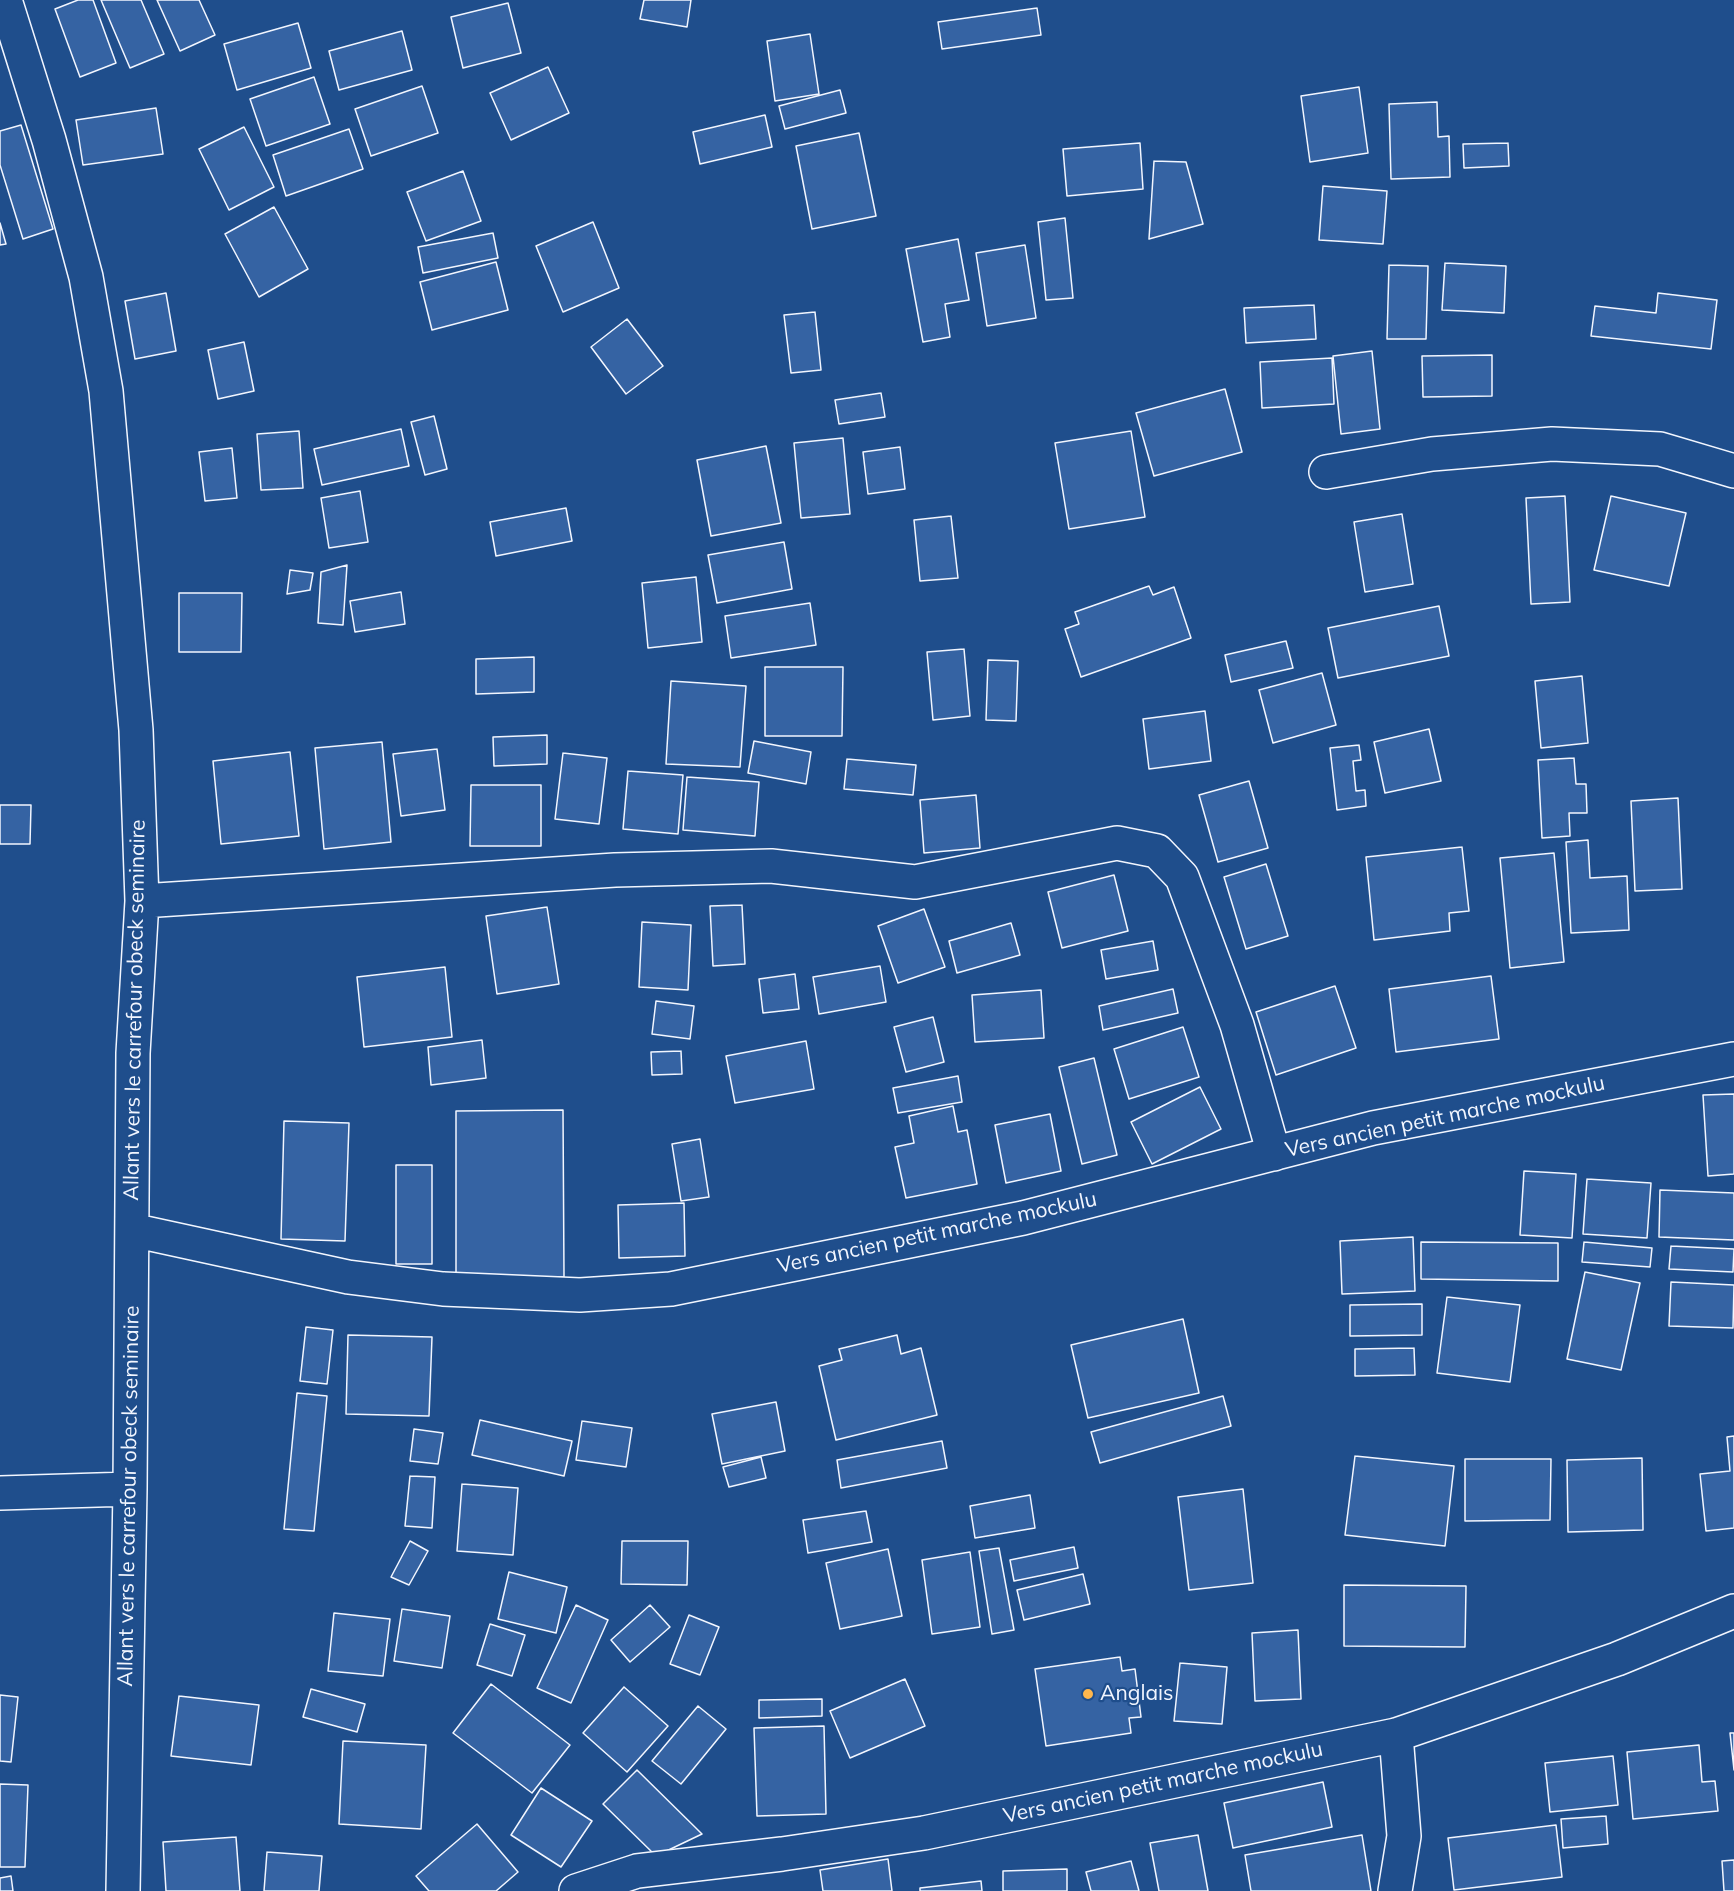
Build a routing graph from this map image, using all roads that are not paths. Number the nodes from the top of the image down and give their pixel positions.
1 (5, 0) edge
2 (1734, 471) edge
3 (1326, 472) dead end
4 (142, 901) junction
5 (1734, 1059) edge
6 (1274, 1154) junction
7 (132, 1230) junction
8 (130, 1489) junction
9 (0, 1493) edge
10 (1734, 1611) edge
11 (1396, 1736) junction
12 (123, 1891) edge
13 (576, 1891) edge
14 (1395, 1891) edge

1 - 4 street, Allant vers le carrefour obeck seminaire
2 - 3 street
4 - 6 street
4 - 7 street, Allant vers le carrefour obeck seminaire
5 - 6 street, Vers ancien petit marche mockulu
6 - 7 street, Vers ancien petit marche mockulu
7 - 8 street, Allant vers le carrefour obeck seminaire
8 - 9 street
8 - 12 street, Allant vers le carrefour obeck seminaire
10 - 11 street, Vers ancien petit marche mockulu
11 - 13 street, Vers ancien petit marche mockulu
11 - 14 street

